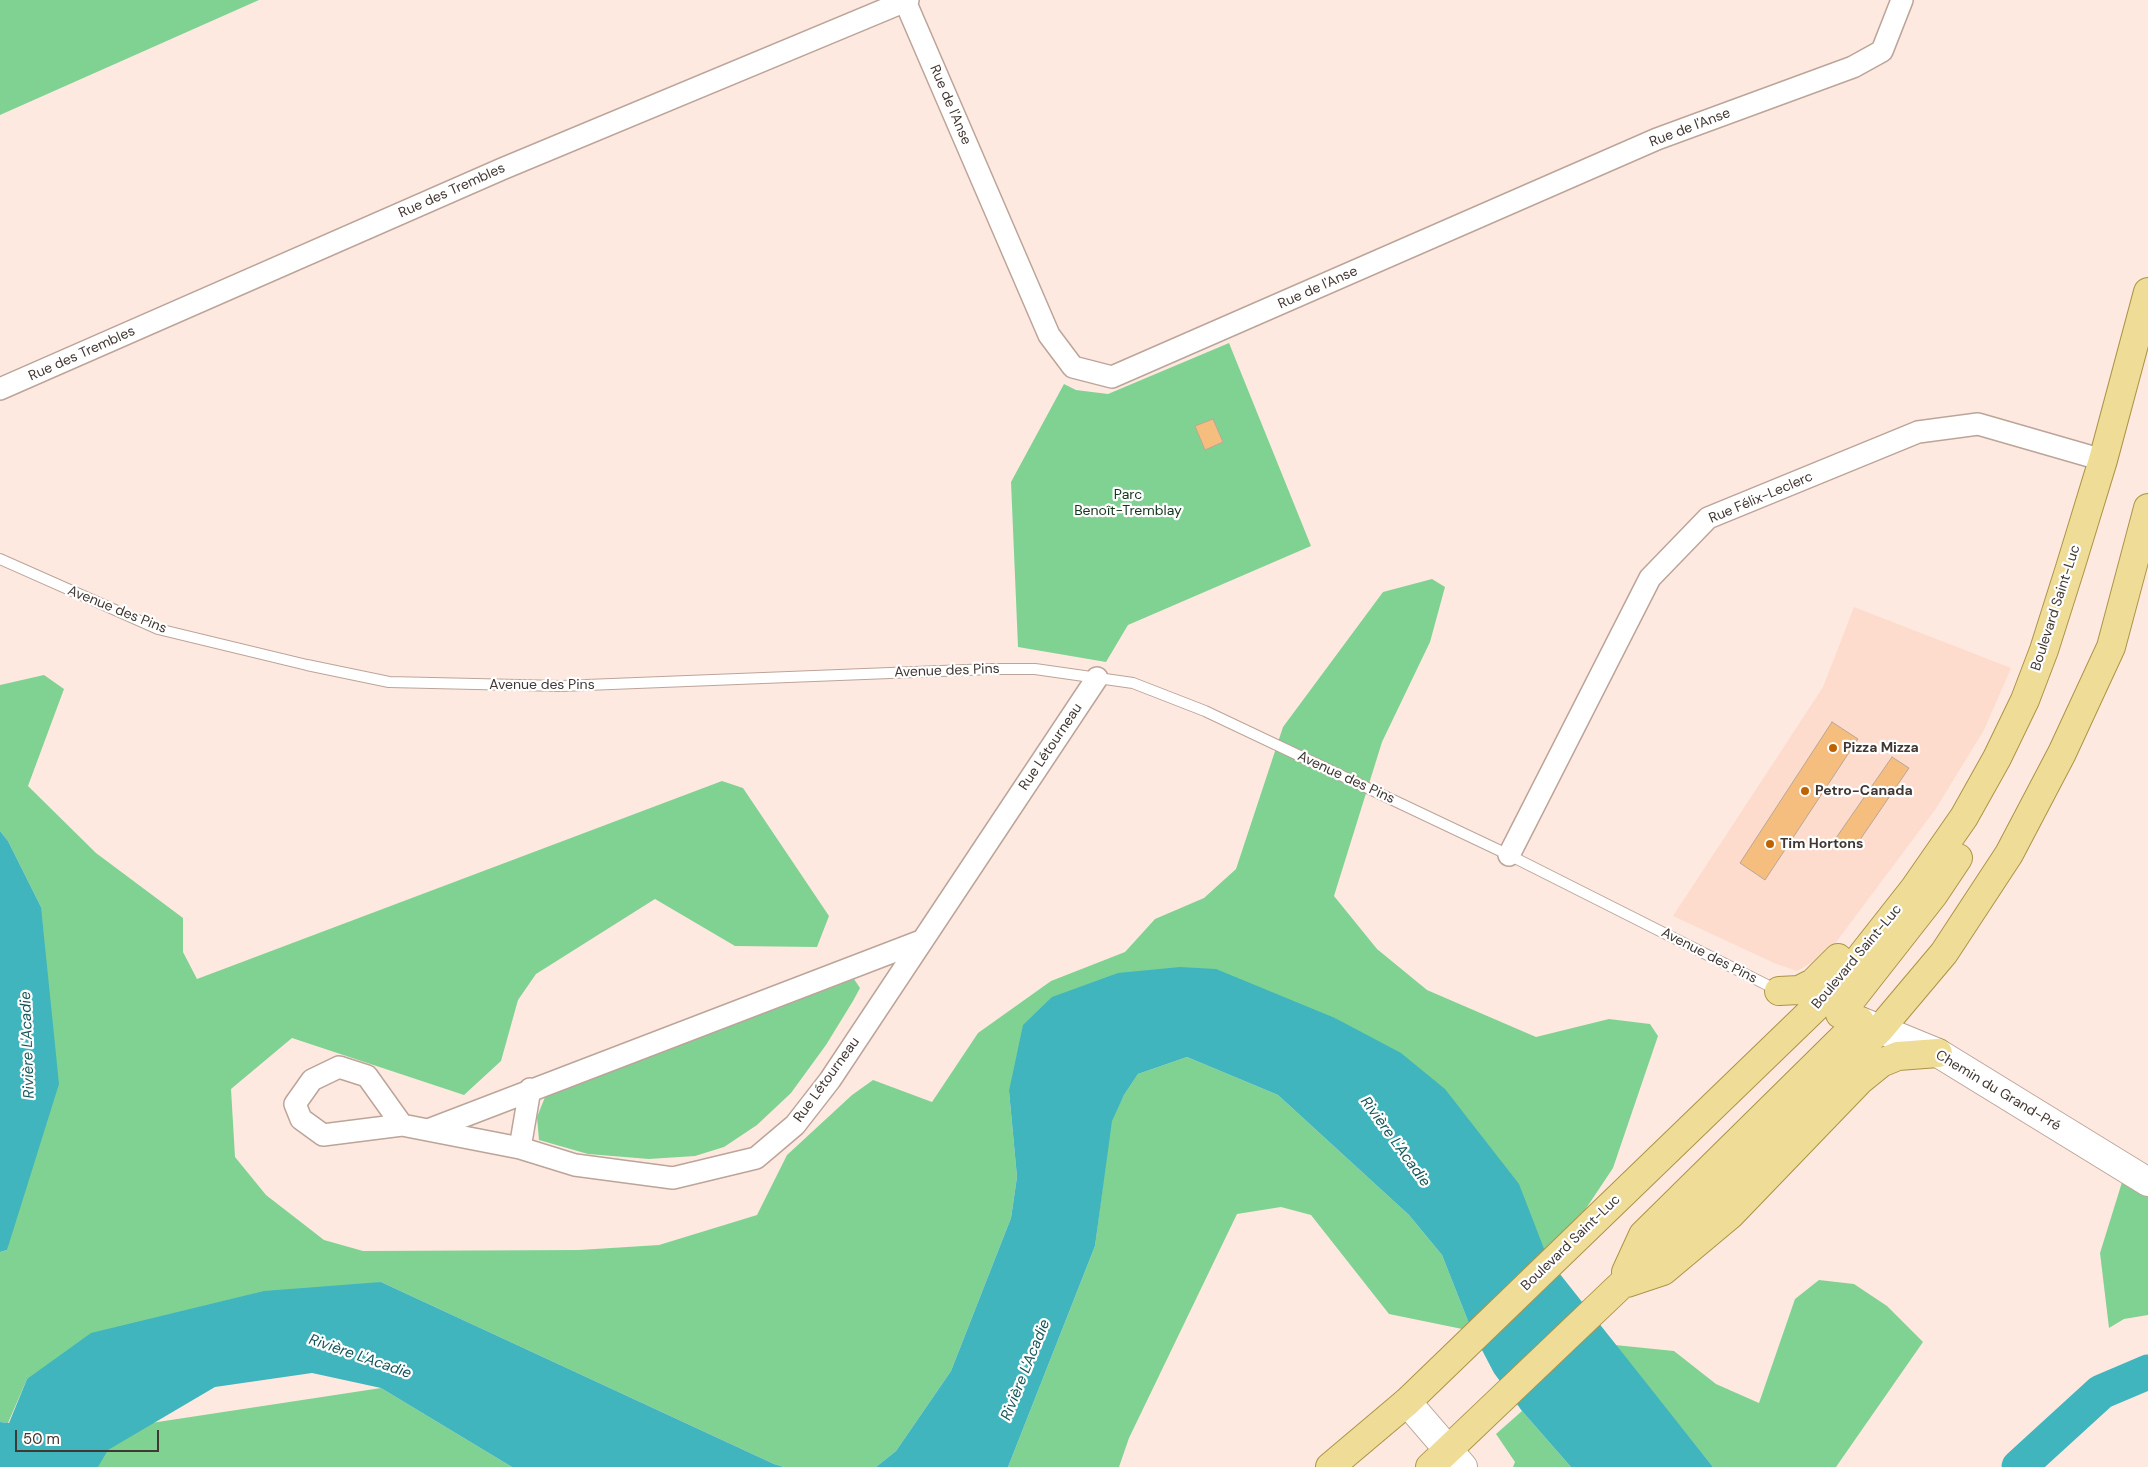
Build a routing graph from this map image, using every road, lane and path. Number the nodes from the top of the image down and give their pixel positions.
1 (1902, 0) edge
2 (906, 1) edge
3 (2148, 292) edge
4 (0, 389) edge
5 (2103, 460) junction
6 (2148, 508) edge
7 (0, 559) edge
8 (2044, 650) junction
9 (1097, 678) junction
10 (1509, 855) junction
11 (921, 941) junction
12 (1827, 1009) junction
13 (1938, 1053) junction
14 (530, 1089) junction
15 (402, 1125) junction
16 (428, 1130) junction
17 (520, 1148) junction
18 (2148, 1182) edge
19 (1621, 1285) junction
20 (1407, 1402) junction
21 (1447, 1462) edge
22 (1330, 1467) edge

1 - 2 street, Rue de l'Anse
2 - 4 street, Rue des Trembles
3 - 5 main road, Boulevard Saint-Luc
5 - 8 main road, Boulevard Saint-Luc
5 - 10 street, Rue Félix-Leclerc
6 - 12 main road, Boulevard Saint-Luc
7 - 9 lane, Avenue des Pins
8 - 12 main road
8 - 12 main road
9 - 10 lane, Avenue des Pins
9 - 11 street, Rue Létourneau
10 - 12 lane, Avenue des Pins
11 - 14 street
11 - 17 street, Rue Létourneau
12 - 13 street, Chemin du Grand-Pré
12 - 19 main road
12 - 20 main road, Boulevard Saint-Luc
13 - 18 street, Chemin du Grand-Pré
13 - 19 main road
14 - 16 street
14 - 17 street
15 - 15 street, Rue Létourneau
15 - 16 street, Rue Létourneau
16 - 17 street, Rue Létourneau
19 - 21 main road
20 - 21 street
20 - 22 main road, Boulevard Saint-Luc

